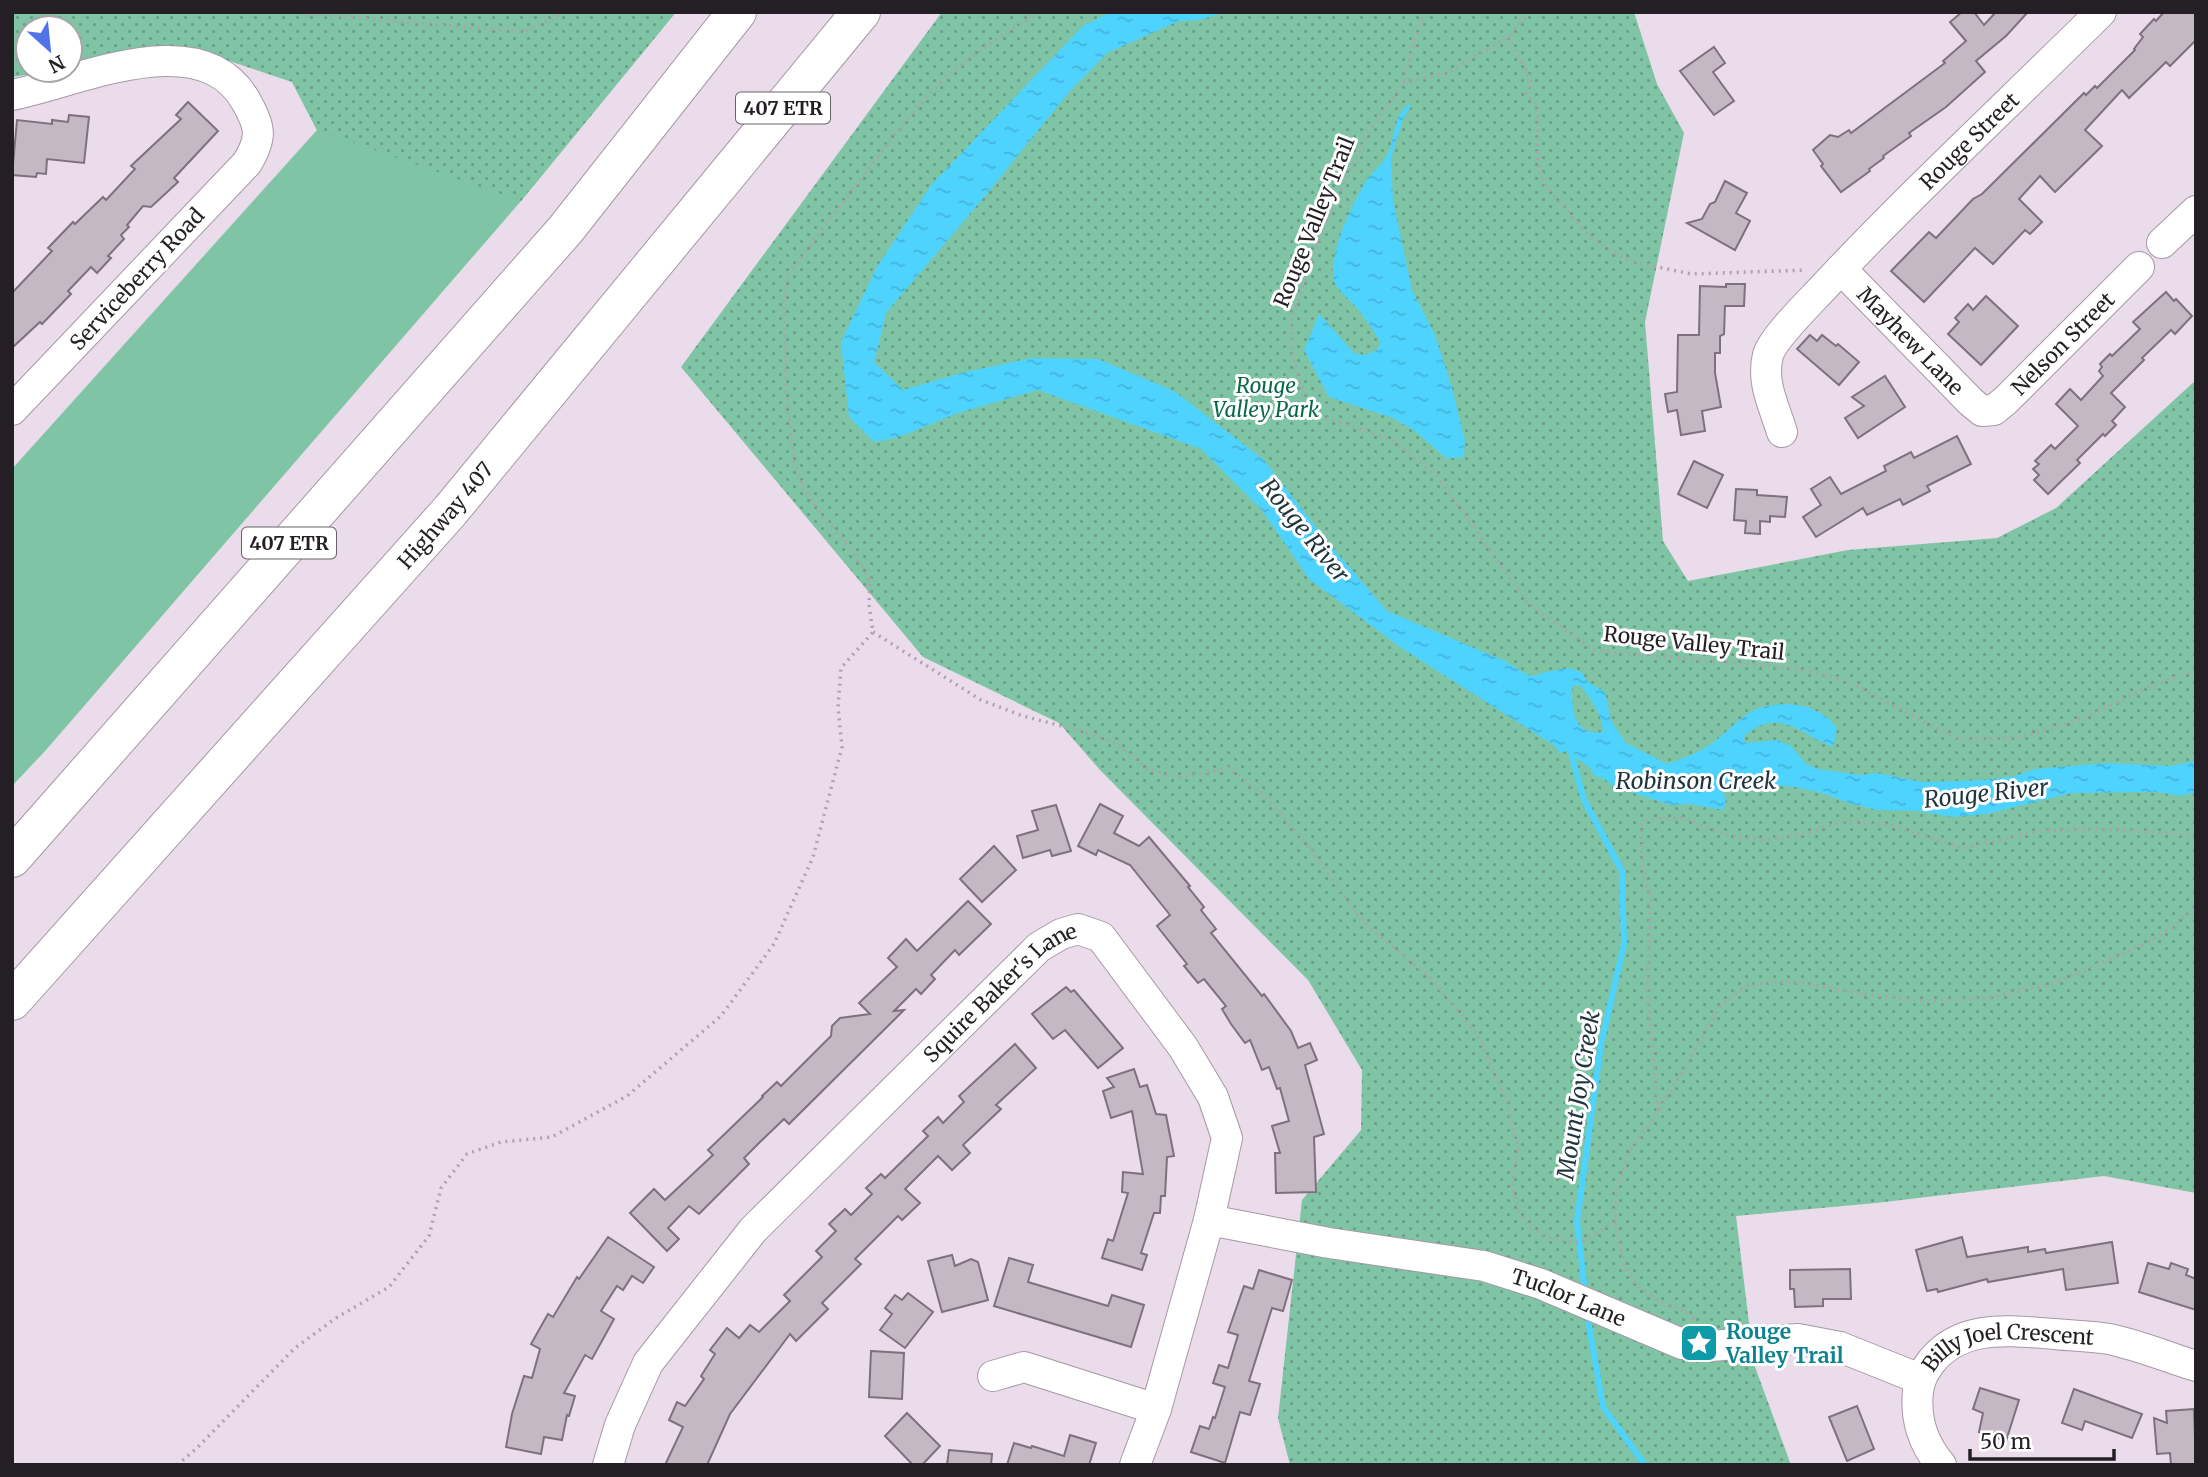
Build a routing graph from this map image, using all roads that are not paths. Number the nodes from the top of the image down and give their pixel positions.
1 (737, 12) edge
2 (861, 12) edge
3 (2101, 12) edge
4 (12, 95) edge
5 (2196, 211) edge
6 (2162, 243) dead end
7 (2139, 267) dead end
8 (1841, 269) junction
9 (12, 410) edge
10 (1982, 411) joint
11 (1782, 432) dead end
12 (12, 858) edge
13 (12, 1001) edge
14 (1209, 1220) junction
15 (2196, 1366) edge
16 (993, 1376) dead end
17 (1920, 1379) junction
18 (1156, 1409) junction
19 (608, 1465) edge
20 (1135, 1465) edge
21 (1941, 1465) edge

1 - 12 highway, 407 ETR
2 - 13 highway, Highway 407 / 407 ETR
3 - 8 street, Rouge Street
4 - 9 street, Serviceberry Road
5 - 6 street
7 - 10 street, Nelson Street
8 - 10 street, Mayhew Lane
8 - 11 street, Rouge Street
14 - 17 street, Tuclor Lane
14 - 18 street, Squire Baker's Lane
14 - 19 street, Squire Baker's Lane
15 - 17 street, Billy Joel Crescent
16 - 18 street
17 - 21 street, Billy Joel Crescent
18 - 20 street, Squire Baker's Lane

